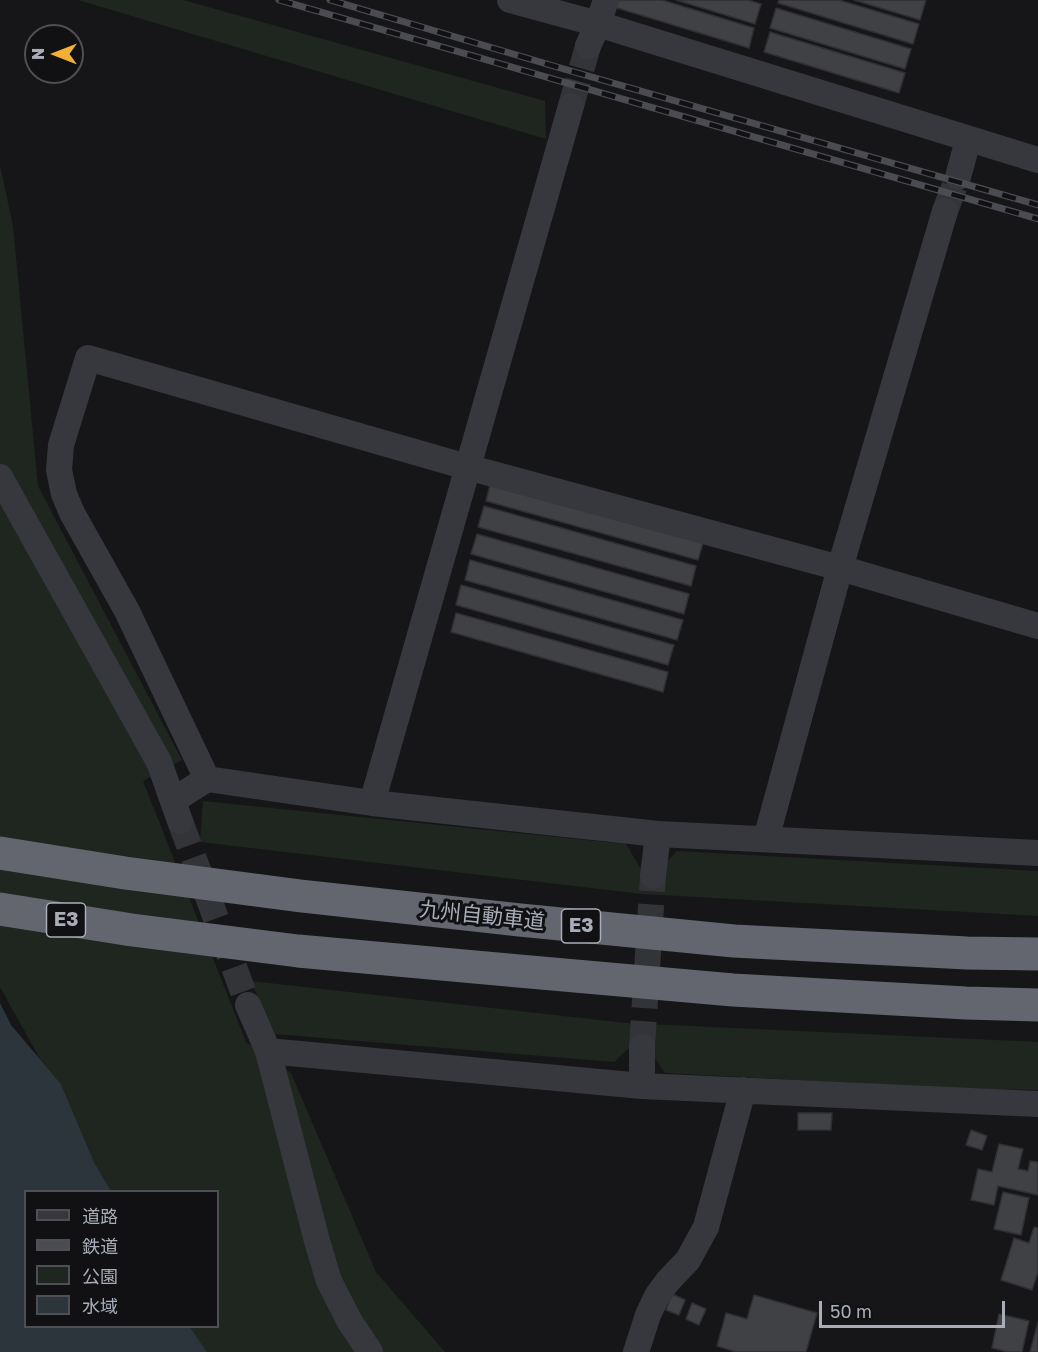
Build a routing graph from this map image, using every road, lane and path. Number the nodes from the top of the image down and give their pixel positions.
1 (510, 0) edge
2 (606, 0) edge
3 (593, 35) junction
4 (571, 106) tunnel mouth
5 (968, 140) junction
6 (1038, 160) edge
7 (958, 177) tunnel mouth
8 (945, 211) tunnel mouth
9 (468, 467) junction
10 (0, 477) edge
11 (840, 568) junction
12 (1038, 626) edge
13 (207, 779) junction
14 (372, 802) junction
15 (658, 834) junction
16 (766, 840) junction
17 (0, 853) edge
18 (1038, 853) edge
19 (653, 876) tunnel mouth
20 (0, 909) edge
21 (1038, 954) edge
22 (248, 1005) tunnel mouth
23 (1038, 1005) edge
24 (642, 1047) tunnel mouth
25 (268, 1051) junction
26 (642, 1086) junction
27 (743, 1090) junction
28 (1038, 1104) edge
29 (370, 1352) edge
30 (636, 1352) edge

1 - 3 street
2 - 3 street
3 - 5 street
4 - 9 street
5 - 6 street
5 - 7 street
8 - 11 street
9 - 11 street
9 - 13 street
9 - 14 street
10 - 13 street
11 - 12 street
11 - 16 street
13 - 14 street
14 - 15 street
15 - 16 street
15 - 19 street
16 - 18 street
17 - 21 highway, 九州自動車道 / E3
20 - 23 highway, E3
22 - 25 street
24 - 26 street
25 - 26 street
25 - 29 street
26 - 27 street
27 - 28 street
27 - 30 street

